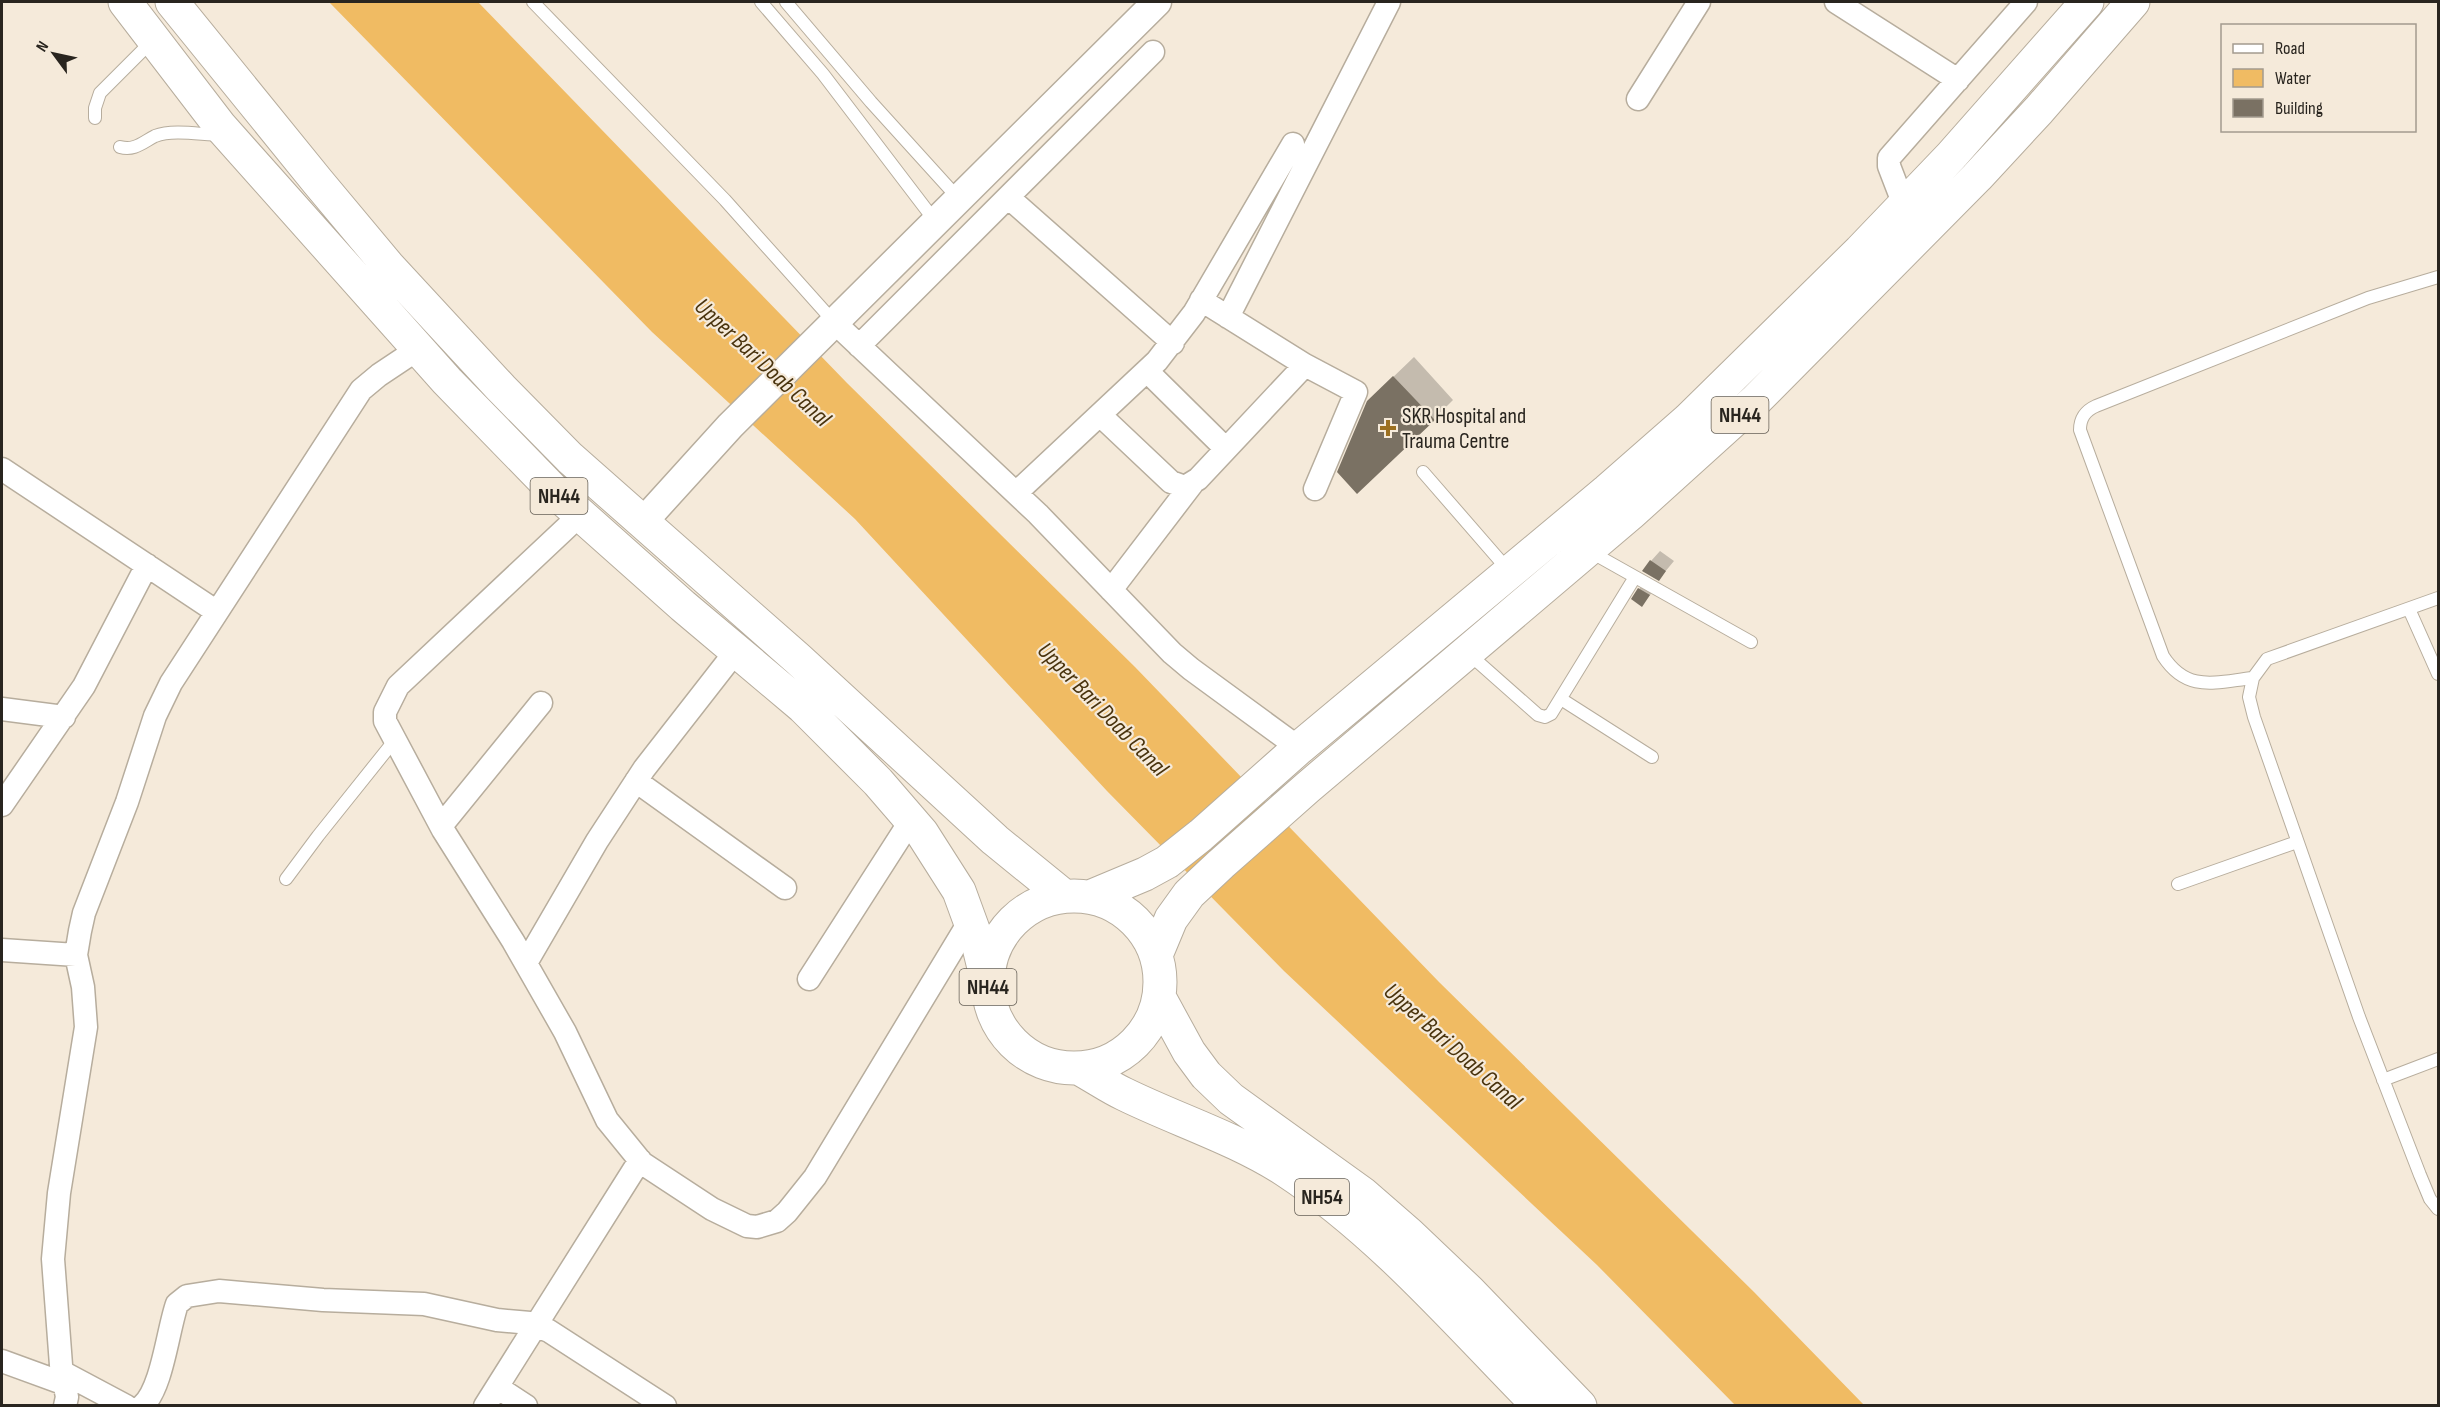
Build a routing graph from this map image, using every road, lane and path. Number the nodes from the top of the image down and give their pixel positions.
1 (125, 2) edge
2 (172, 2) edge
3 (533, 2) edge
4 (786, 2) edge
5 (1156, 2) edge
6 (1389, 2) edge
7 (1699, 2) edge
8 (1836, 2) edge
9 (2026, 2) edge
10 (2087, 2) edge
11 (2133, 2) edge
12 (766, 3) edge
13 (154, 39) junction
14 (1153, 51) dead end
15 (1958, 80) junction
16 (1638, 99) dead end
17 (95, 118) dead end
18 (229, 136) junction
19 (1293, 144) dead end
20 (120, 147) dead end
21 (1008, 197) junction
22 (958, 198) junction
23 (1904, 205) junction
24 (935, 221) junction
25 (2439, 277) edge
26 (1201, 300) junction
27 (1228, 317) junction
28 (827, 332) junction
29 (1173, 343) junction
30 (860, 346) junction
31 (418, 349) junction
32 (1305, 365) junction
33 (1147, 371) junction
34 (1100, 415) junction
35 (1226, 449) junction
36 (2, 469) edge
37 (1424, 472) dead end
38 (1192, 484) junction
39 (1315, 489) dead end
40 (1016, 493) junction
41 (580, 514) junction
42 (642, 523) junction
43 (1588, 551) junction
44 (147, 565) junction
45 (1509, 571) junction
46 (1635, 577) junction
47 (1111, 590) junction
48 (2439, 598) edge
49 (2409, 609) junction
50 (217, 612) junction
51 (1751, 642) dead end
52 (736, 651) junction
53 (1468, 653) junction
54 (2439, 674) edge
55 (2253, 678) junction
56 (1561, 699) junction
57 (541, 703) dead end
58 (2, 709) edge
59 (64, 717) junction
60 (394, 741) junction
61 (1292, 754) junction
62 (1652, 757) dead end
63 (636, 781) junction
64 (2, 806) edge
65 (911, 820) junction
66 (441, 826) junction
67 (2297, 842) junction
68 (286, 879) dead end
69 (2178, 884) dead end
70 (785, 888) dead end
71 (1077, 896) junction
72 (971, 919) junction
73 (2, 950) edge
74 (76, 955) junction
75 (1156, 955) junction
76 (526, 963) junction
77 (809, 979) dead end
78 (987, 980) junction
79 (1159, 997) junction
80 (2439, 1059) edge
81 (1080, 1069) junction
82 (2383, 1080) junction
83 (640, 1160) junction
84 (2439, 1209) edge
85 (536, 1324) junction
86 (2, 1361) edge
87 (65, 1388) edge
88 (491, 1396) edge
89 (126, 1406) edge
90 (142, 1406) edge
91 (526, 1406) edge
92 (665, 1406) edge
93 (1539, 1406) edge
94 (1580, 1406) edge

1 - 13 highway, NH44
2 - 42 highway, NH44
3 - 28 lane
4 - 22 lane
5 - 22 street
6 - 27 street
7 - 16 street
8 - 15 street
9 - 15 street
10 - 23 highway, NH44
11 - 43 highway, NH44
12 - 24 lane
13 - 17 lane
13 - 18 highway, NH44
14 - 21 street
15 - 23 street
18 - 20 lane
18 - 31 highway, NH44
19 - 26 street
21 - 29 street
21 - 30 street
22 - 24 street
23 - 45 highway, NH44
24 - 28 street
25 - 55 lane
26 - 27 street
26 - 29 street
27 - 32 street
28 - 30 street
28 - 42 street
29 - 33 street
30 - 40 street
31 - 41 highway, NH44
31 - 50 street
32 - 35 street
32 - 39 street
33 - 34 street
33 - 35 street
34 - 38 street
34 - 40 street
35 - 38 street
36 - 44 street
37 - 45 lane
38 - 47 street
40 - 47 street
41 - 52 highway, NH44
41 - 60 street
42 - 71 highway, NH44
43 - 46 lane
43 - 53 highway, NH44
44 - 50 street
44 - 59 street
45 - 61 highway, NH44
46 - 51 lane
46 - 56 lane
47 - 61 street
48 - 49 lane
49 - 54 lane
49 - 55 lane
50 - 74 street
52 - 63 street
52 - 65 highway, NH44
53 - 56 lane
53 - 75 highway, NH44
55 - 67 lane
56 - 62 lane
57 - 66 street
58 - 59 street
59 - 64 street
60 - 66 street
60 - 68 lane
61 - 71 highway, NH44
63 - 70 street
63 - 76 street
65 - 72 highway, NH44
65 - 77 street
66 - 76 street
67 - 69 lane
67 - 82 lane
71 - 75 highway, NH44
71 - 78 highway, NH44
72 - 78 highway, NH44
72 - 83 street
73 - 74 street
74 - 87 street
75 - 79 highway, NH44
76 - 83 street
78 - 81 highway, NH44
79 - 81 highway, NH44
79 - 94 highway, NH54
80 - 82 lane
81 - 93 highway, NH54
82 - 84 lane
83 - 85 street
85 - 88 street
85 - 90 street
85 - 92 street
86 - 87 street
87 - 89 street
88 - 91 street

